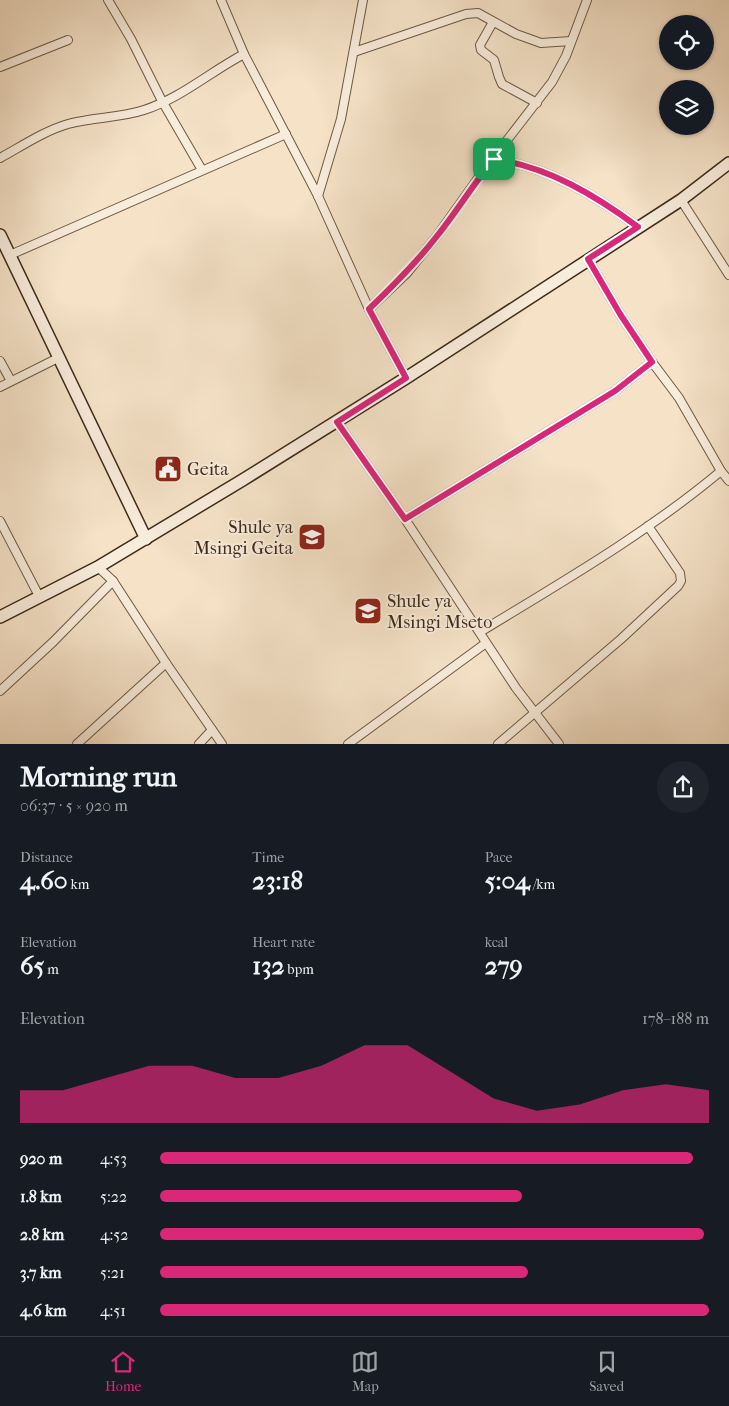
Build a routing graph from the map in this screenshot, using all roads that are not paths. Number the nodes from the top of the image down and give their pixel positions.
1 (108, 0) edge
2 (221, 0) edge
3 (363, 0) edge
4 (587, 0) edge
5 (493, 22) junction
6 (68, 40) dead end
7 (570, 41) junction
8 (354, 52) junction
9 (244, 54) junction
10 (0, 67) edge
11 (162, 101) junction
12 (537, 104) junction
13 (286, 134) junction
14 (0, 158) edge
15 (494, 159) junction
16 (729, 163) edge
17 (202, 170) junction
18 (318, 196) junction
19 (681, 200) junction
20 (638, 227) junction
21 (0, 235) edge
22 (10, 255) junction
23 (588, 259) junction
24 (729, 275) edge
25 (369, 309) junction
26 (58, 358) junction
27 (0, 361) edge
28 (652, 362) junction
29 (406, 378) junction
30 (11, 381) junction
31 (0, 386) edge
32 (337, 422) junction
33 (721, 471) junction
34 (729, 481) edge
35 (405, 519) junction
36 (0, 521) edge
37 (648, 526) junction
38 (146, 539) junction
39 (98, 567) junction
40 (113, 581) junction
41 (40, 598) junction
42 (0, 617) edge
43 (480, 632) junction
44 (486, 643) junction
45 (166, 663) junction
46 (0, 691) edge
47 (535, 713) junction
48 (212, 730) junction
49 (77, 744) edge
50 (199, 744) edge
51 (222, 744) edge
52 (348, 744) edge
53 (498, 744) edge
54 (559, 744) edge

1 - 11 street
2 - 9 street
3 - 8 street
4 - 7 street
5 - 7 street
5 - 8 street
5 - 12 street
6 - 10 street
7 - 12 street
8 - 18 street
9 - 11 street
9 - 13 street
11 - 14 street
11 - 17 street
12 - 15 street
13 - 17 street
13 - 18 street
15 - 20 street
15 - 25 street
16 - 19 street
17 - 22 street
18 - 25 street
19 - 20 street
19 - 24 street
20 - 23 street
21 - 22 street
22 - 26 street
23 - 28 street
23 - 29 street
25 - 29 street
26 - 30 street
26 - 38 street
27 - 30 street
28 - 33 street
28 - 35 street
29 - 32 street
30 - 31 street
32 - 35 street
32 - 38 street
33 - 34 street
33 - 37 street
35 - 43 street
36 - 41 street
37 - 43 street
37 - 47 street
38 - 39 street
39 - 40 street
39 - 41 street
40 - 45 street
40 - 46 street
41 - 42 street
43 - 44 street
44 - 47 street
44 - 52 street
45 - 48 street
45 - 49 street
47 - 53 street
47 - 54 street
48 - 50 street
48 - 51 street

